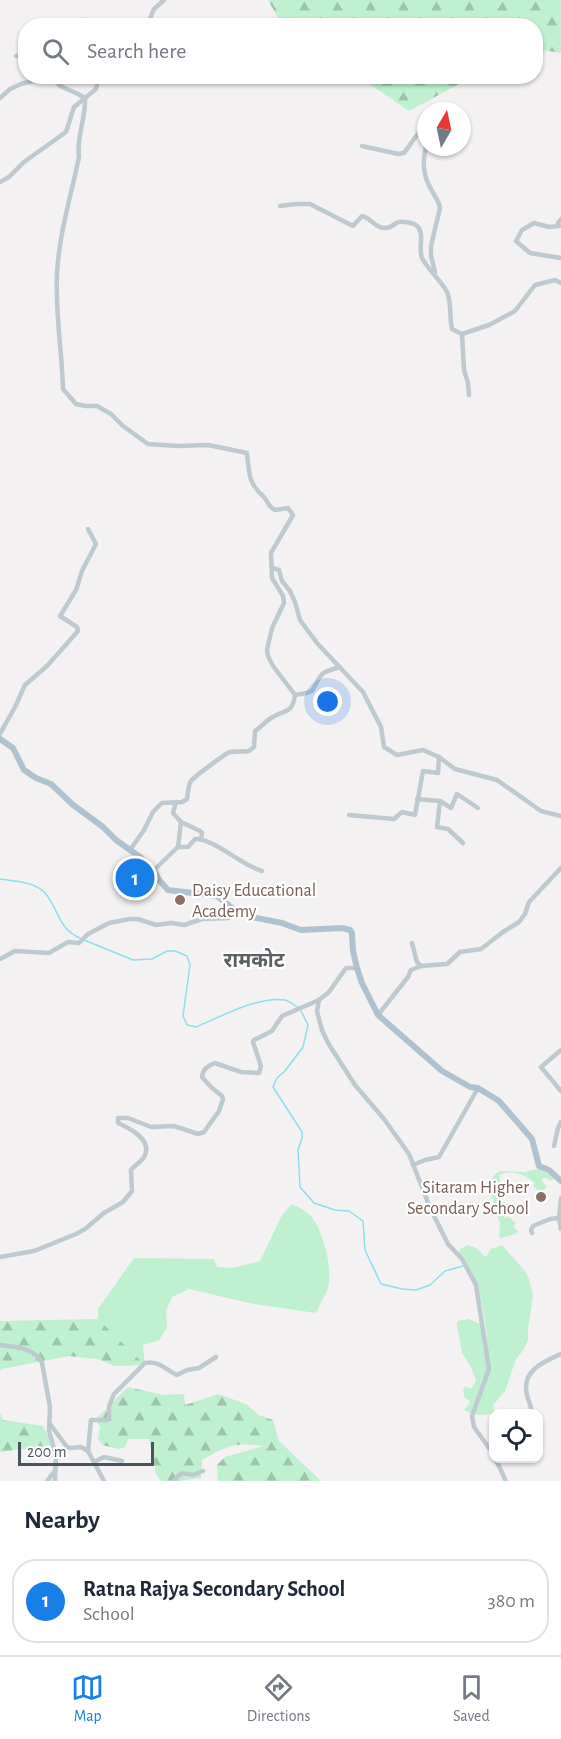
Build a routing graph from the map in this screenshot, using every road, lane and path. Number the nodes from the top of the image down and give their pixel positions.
1 (164, 0) edge
2 (150, 18) edge
3 (21, 84) edge
4 (58, 84) edge
5 (97, 84) edge
6 (0, 98) edge
7 (84, 99) junction
8 (417, 134) edge
9 (362, 146) dead end
10 (424, 156) edge
11 (0, 182) edge
12 (280, 206) dead end
13 (561, 219) edge
14 (561, 258) edge
15 (436, 275) junction
16 (561, 283) edge
17 (462, 334) junction
18 (469, 395) dead end
19 (88, 529) dead end
20 (272, 568) junction
21 (340, 667) junction
22 (295, 695) junction
23 (0, 734) edge
24 (0, 739) edge
25 (439, 757) junction
26 (417, 799) junction
27 (440, 801) junction
28 (176, 802) junction
29 (477, 808) dead end
30 (349, 815) dead end
31 (561, 816) edge
32 (181, 822) junction
33 (201, 839) junction
34 (463, 843) dead end
35 (178, 847) junction
36 (130, 850) junction
37 (561, 868) edge
38 (153, 870) junction
39 (262, 871) dead end
40 (235, 910) junction
41 (412, 943) dead end
42 (0, 959) edge
43 (421, 966) junction
44 (357, 968) junction
45 (319, 1000) junction
46 (378, 1015) junction
47 (561, 1050) edge
48 (478, 1088) junction
49 (561, 1090) edge
50 (561, 1122) edge
51 (554, 1146) dead end
52 (413, 1165) junction
53 (561, 1181) edge
54 (561, 1198) edge
55 (559, 1218) junction
56 (561, 1229) edge
57 (532, 1233) dead end
58 (0, 1257) edge
59 (0, 1345) edge
60 (561, 1354) edge
61 (216, 1358) dead end
62 (532, 1409) edge
63 (48, 1421) junction
64 (489, 1443) edge
65 (88, 1451) junction
66 (122, 1461) dead end
67 (94, 1462) junction
68 (497, 1463) edge
69 (55, 1471) junction
70 (203, 1471) dead end
71 (47, 1481) edge
72 (56, 1481) edge
73 (104, 1481) edge
74 (174, 1481) edge
75 (506, 1481) edge

1 - 2 street
3 - 6 street
4 - 7 street
5 - 7 street
7 - 11 street
7 - 20 street
8 - 9 street
10 - 15 street
12 - 15 street
13 - 14 street
15 - 17 street
16 - 17 street
17 - 18 street
19 - 23 street
20 - 21 street
20 - 22 street
21 - 22 street
21 - 25 street
22 - 28 street
24 - 36 main road
25 - 26 street
25 - 31 street
26 - 27 street
26 - 30 street
27 - 29 street
27 - 34 street
28 - 32 street
28 - 36 street
32 - 33 street
32 - 35 street
33 - 35 street
33 - 39 street
35 - 38 street
36 - 38 main road
37 - 43 street
38 - 40 main road
40 - 42 street
40 - 44 main road
41 - 43 street
43 - 46 street
44 - 45 street
44 - 46 main road
45 - 52 street
45 - 58 street
46 - 48 main road
47 - 49 street
48 - 52 street
48 - 53 main road
50 - 51 street
52 - 64 street
54 - 55 street
55 - 56 street
55 - 57 street
59 - 63 street
60 - 62 street
61 - 65 street
63 - 65 street
63 - 69 street
65 - 67 street
66 - 67 street
67 - 73 street
68 - 75 street
69 - 71 street
69 - 72 street
70 - 74 street

